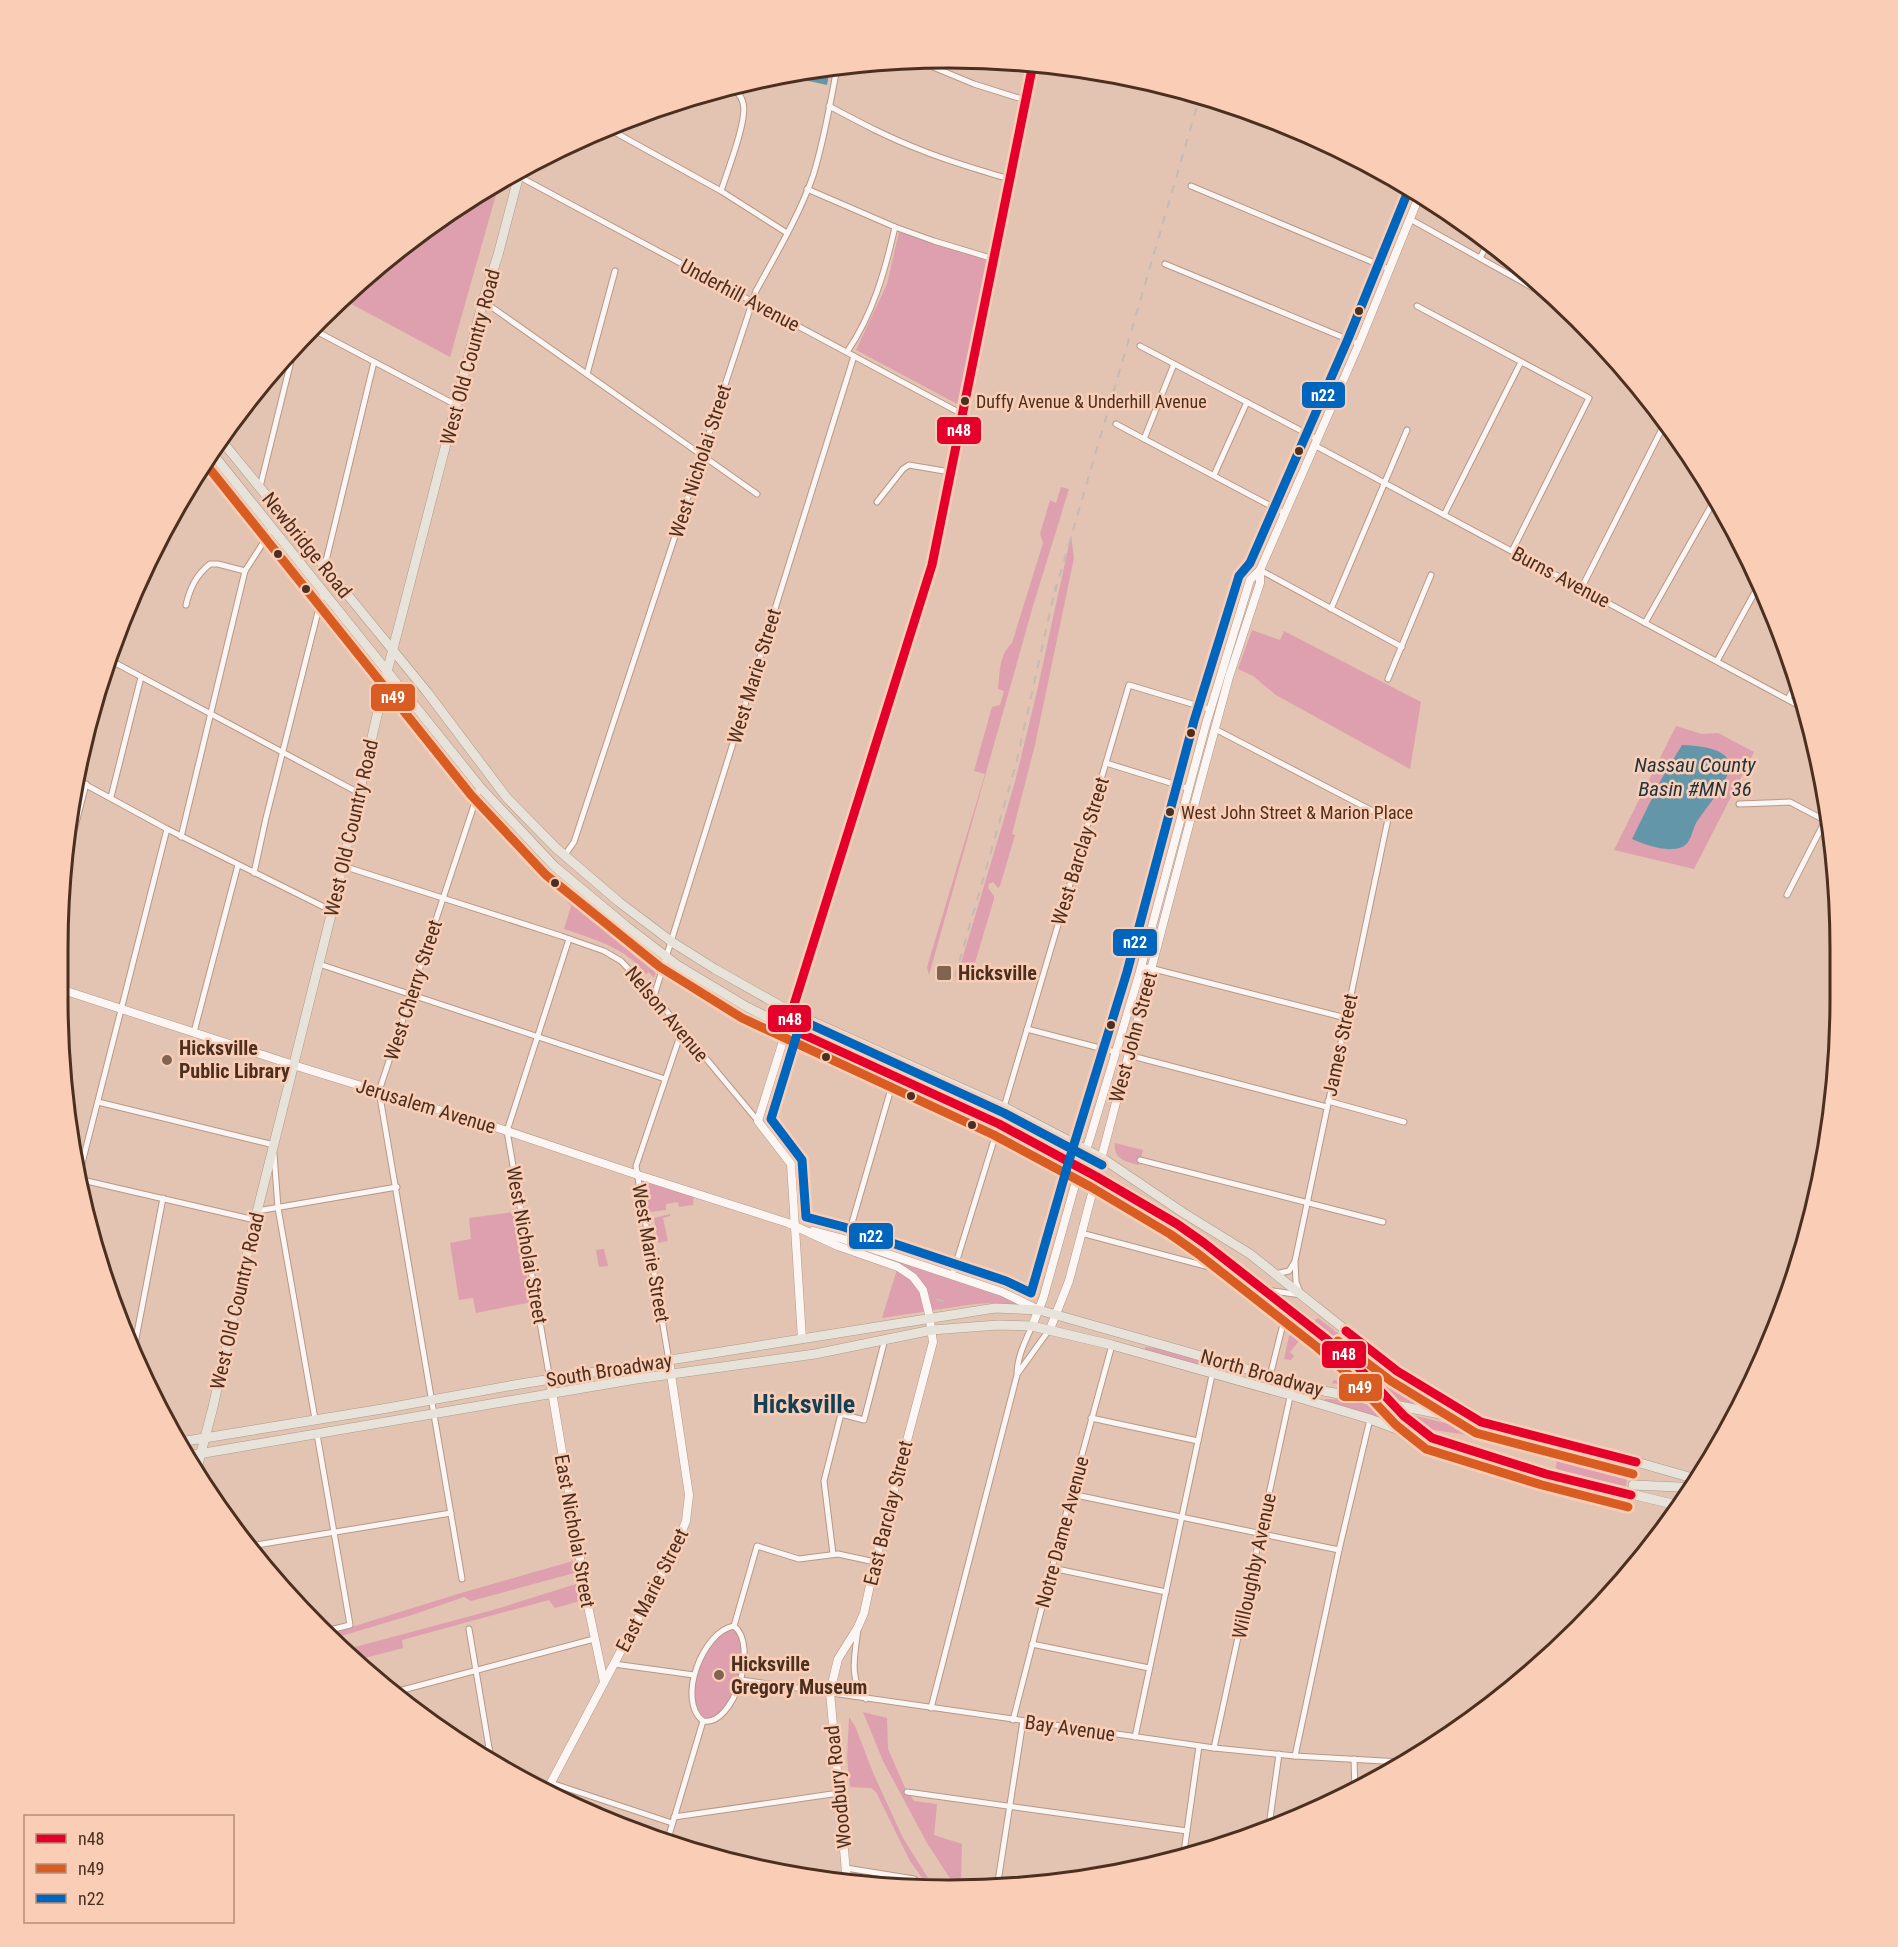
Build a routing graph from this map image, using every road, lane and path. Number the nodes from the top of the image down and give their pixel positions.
1 (936, 68) edge
2 (1031, 72) edge
3 (836, 75) edge
4 (737, 94) edge
5 (1025, 100) junction
6 (829, 106) junction
7 (617, 133) edge
8 (525, 176) edge
9 (1009, 179) junction
10 (517, 181) edge
11 (1191, 186) dead end
12 (807, 189) junction
13 (721, 190) junction
14 (1417, 202) edge
15 (1410, 219) junction
16 (895, 226) junction
17 (787, 233) junction
18 (1484, 249) edge
19 (1479, 258) junction
20 (994, 259) junction
21 (1165, 264) dead end
22 (1389, 269) junction
23 (615, 271) dead end
24 (1526, 283) edge
25 (483, 301) junction
26 (752, 301) junction
27 (1417, 306) dead end
28 (319, 333) edge
29 (1359, 344) junction
30 (1140, 346) dead end
31 (847, 352) junction
32 (854, 356) junction
33 (374, 362) junction
34 (1521, 362) junction
35 (290, 363) edge
36 (1174, 364) junction
37 (587, 374) junction
38 (1247, 402) junction
39 (456, 405) junction
40 (962, 414) junction
41 (1116, 424) dead end
42 (1407, 430) dead end
43 (1661, 430) edge
44 (1144, 439) junction
45 (1315, 442) junction
46 (226, 446) edge
47 (702, 454) junction
48 (216, 459) edge
49 (950, 472) junction
50 (1214, 475) junction
51 (1385, 483) junction
52 (260, 487) junction
53 (757, 494) dead end
54 (877, 502) dead end
55 (1711, 506) edge
56 (1284, 513) junction
57 (1444, 515) junction
58 (272, 529) junction
59 (1512, 551) junction
60 (324, 567) junction
61 (1260, 570) junction
62 (245, 571) junction
63 (1431, 575) dead end
64 (1581, 588) junction
65 (323, 591) junction
66 (1755, 593) edge
67 (186, 605) dead end
68 (1332, 609) junction
69 (1239, 615) junction
70 (1645, 623) junction
71 (1246, 624) junction
72 (1402, 647) junction
73 (393, 650) junction
74 (1717, 661) junction
75 (115, 663) edge
76 (387, 672) junction
77 (141, 677) junction
78 (1388, 679) dead end
79 (1792, 692) edge
80 (1788, 699) junction
81 (1795, 703) edge
82 (1210, 709) junction
83 (1220, 712) junction
84 (211, 714) junction
85 (1215, 729) junction
86 (283, 752) junction
87 (1106, 763) junction
88 (83, 783) edge
89 (497, 783) junction
90 (86, 784) junction
91 (480, 787) junction
92 (1189, 788) junction
93 (1198, 791) junction
94 (359, 794) junction
95 (488, 795) junction
96 (111, 797) junction
97 (1739, 804) dead end
98 (78, 815) edge
99 (1820, 817) edge
100 (1822, 828) edge
101 (167, 830) junction
102 (181, 837) junction
103 (564, 856) junction
104 (238, 865) junction
105 (343, 866) junction
106 (554, 866) junction
107 (1168, 867) junction
108 (254, 873) junction
109 (1172, 891) junction
110 (1787, 895) dead end
111 (443, 898) junction
112 (332, 911) junction
113 (569, 939) junction
114 (672, 942) junction
115 (667, 958) junction
116 (319, 964) junction
117 (1142, 966) junction
118 (1151, 969) junction
119 (68, 991) edge
120 (411, 995) junction
121 (654, 996) junction
122 (120, 1008) junction
123 (793, 1013) junction
124 (1346, 1018) junction
125 (787, 1028) junction
126 (1027, 1029) junction
127 (682, 1030) junction
128 (194, 1032) junction
129 (537, 1037) junction
130 (1115, 1052) junction
131 (1128, 1055) junction
132 (858, 1059) junction
133 (899, 1061) junction
134 (293, 1064) junction
135 (895, 1075) junction
136 (665, 1079) junction
137 (379, 1091) junction
138 (933, 1094) junction
139 (98, 1102) junction
140 (993, 1102) junction
141 (1328, 1104) junction
142 (1004, 1107) junction
143 (758, 1121) junction
144 (1404, 1122) dead end
145 (999, 1124) junction
146 (507, 1131) junction
147 (274, 1145) junction
148 (1086, 1150) junction
149 (1102, 1158) junction
150 (1140, 1160) dead end
151 (83, 1162) edge
152 (1080, 1167) junction
153 (638, 1175) junction
154 (1097, 1176) junction
155 (87, 1183) edge
156 (397, 1187) junction
157 (163, 1198) junction
158 (1307, 1203) junction
159 (278, 1208) junction
160 (256, 1215) junction
161 (1383, 1222) dead end
162 (794, 1226) junction
163 (1081, 1233) junction
164 (843, 1239) junction
165 (1295, 1262) junction
166 (1213, 1268) dead end
167 (1275, 1274) junction
168 (952, 1276) junction
169 (1264, 1290) junction
170 (1301, 1295) junction
171 (1287, 1308) junction
172 (1039, 1310) junction
173 (1056, 1315) junction
174 (930, 1319) junction
175 (1032, 1326) junction
176 (1050, 1329) junction
177 (932, 1330) junction
178 (136, 1338) edge
179 (802, 1339) junction
180 (885, 1339) junction
181 (1112, 1344) junction
182 (669, 1361) junction
183 (1215, 1361) junction
184 (1212, 1373) junction
185 (670, 1374) junction
186 (1017, 1375) junction
187 (1270, 1376) junction
188 (550, 1380) junction
189 (1293, 1383) junction
190 (553, 1394) junction
191 (1290, 1395) junction
192 (1394, 1405) junction
193 (434, 1408) junction
194 (1091, 1418) junction
195 (315, 1419) junction
196 (1370, 1419) junction
197 (1481, 1422) junction
198 (317, 1434) junction
199 (205, 1438) junction
200 (1432, 1438) junction
201 (187, 1441) edge
202 (1198, 1441) junction
203 (202, 1451) junction
204 (195, 1454) edge
205 (199, 1461) edge
206 (1689, 1477) edge
207 (1633, 1485) dead end
208 (1682, 1488) edge
209 (1071, 1494) junction
210 (1671, 1504) edge
211 (451, 1513) junction
212 (1182, 1516) junction
213 (333, 1532) junction
214 (1261, 1533) junction
215 (258, 1545) edge
216 (1339, 1550) junction
217 (833, 1554) junction
218 (875, 1562) junction
219 (1052, 1568) junction
220 (462, 1579) dead end
221 (1166, 1592) junction
222 (734, 1626) junction
223 (858, 1627) junction
224 (334, 1629) edge
225 (469, 1629) dead end
226 (594, 1639) junction
227 (1032, 1644) junction
228 (614, 1664) junction
229 (1149, 1668) junction
230 (476, 1669) junction
231 (694, 1675) junction
232 (741, 1680) junction
233 (604, 1682) junction
234 (403, 1690) edge
235 (830, 1692) junction
236 (866, 1699) junction
237 (931, 1708) junction
238 (1013, 1720) junction
239 (703, 1721) junction
240 (1023, 1721) junction
241 (1135, 1737) junction
242 (1198, 1746) junction
243 (489, 1748) edge
244 (1214, 1748) junction
245 (1279, 1754) junction
246 (1295, 1756) junction
247 (1354, 1759) junction
248 (1390, 1761) edge
249 (1355, 1780) edge
250 (550, 1784) edge
251 (558, 1788) edge
252 (907, 1792) dead end
253 (839, 1793) junction
254 (1010, 1806) junction
255 (1270, 1818) edge
256 (673, 1820) junction
257 (1187, 1831) junction
258 (669, 1834) edge
259 (1185, 1847) edge
260 (846, 1868) junction
261 (846, 1873) edge
262 (999, 1878) edge
263 (912, 1879) edge

1 - 5 street
2 - 5 main road
3 - 6 street, West Nicholai Street
4 - 13 street
5 - 9 main road
6 - 9 street
6 - 12 street, West Nicholai Street
7 - 13 street
8 - 26 street, Underhill Avenue
9 - 20 main road
10 - 25 main road, West Old Country Road
11 - 22 street
12 - 16 street
12 - 17 street, West Nicholai Street
13 - 17 street
14 - 15 main road, West John Street
15 - 19 street
15 - 22 main road, West John Street
16 - 20 street
16 - 31 street
17 - 26 street, West Nicholai Street
18 - 19 street
19 - 24 street
20 - 40 main road
21 - 29 street
22 - 29 main road, West John Street
23 - 37 street
25 - 37 street
25 - 39 main road, West Old Country Road
26 - 31 street, Underhill Avenue
26 - 47 street, West Nicholai Street
27 - 34 street
28 - 33 street
29 - 45 main road, West John Street
30 - 36 street, Burns Avenue
31 - 32 street, Underhill Avenue
32 - 40 street, Underhill Avenue
32 - 114 street, West Marie Street
33 - 39 street
33 - 60 street
34 - 57 street
34 - 59 street
35 - 52 street
36 - 38 street, Burns Avenue
36 - 44 street
37 - 47 street
38 - 45 street, Burns Avenue
38 - 50 street
39 - 73 main road, West Old Country Road
40 - 49 main road
41 - 44 street
42 - 51 street
43 - 64 street
44 - 50 street
45 - 51 street, Burns Avenue
45 - 56 main road, West John Street
46 - 52 main road, Newbridge Road
47 - 53 street
47 - 103 street, West Nicholai Street
48 - 58 main road, Newbridge Road
49 - 54 street
49 - 123 main road
50 - 56 street
51 - 57 street, Burns Avenue
51 - 68 street
52 - 60 main road, Newbridge Road
55 - 70 street
56 - 61 main road, West John Street
57 - 59 street, Burns Avenue
58 - 62 street
58 - 65 main road, Newbridge Road
59 - 64 street, Burns Avenue
60 - 73 main road, Newbridge Road
61 - 68 street
61 - 69 main road, West John Street
61 - 71 main road, West John Street
62 - 67 street
62 - 84 street
63 - 72 street
64 - 70 street, Burns Avenue
65 - 76 main road, Newbridge Road
65 - 86 street
66 - 74 street
68 - 72 street
69 - 71 main road
69 - 82 main road, West John Street
70 - 74 street, Burns Avenue
71 - 83 main road, West John Street
72 - 78 street
73 - 76 main road, West Old Country Road
73 - 89 main road, Newbridge Road
74 - 80 street, Burns Avenue
75 - 77 street
76 - 91 main road, Newbridge Road
76 - 94 main road, West Old Country Road
77 - 84 street
77 - 96 street
79 - 80 street
80 - 81 street, Burns Avenue
82 - 83 street, West Barclay Street
82 - 87 street, West Barclay Street
82 - 92 main road, West John Street
83 - 85 main road, West John Street
84 - 86 street
84 - 102 street
85 - 93 main road, West John Street
85 - 124 street, James Street
86 - 94 street
86 - 108 street
87 - 92 street
87 - 126 street, West Barclay Street
88 - 90 street
89 - 95 main road
89 - 103 main road, Newbridge Road
90 - 96 street
90 - 98 street
91 - 95 main road, Newbridge Road
91 - 111 street, West Cherry Street
92 - 93 street
92 - 107 main road, West John Street
93 - 109 main road, West John Street
94 - 105 main road, West Old Country Road
95 - 106 main road, Newbridge Road
96 - 101 street
97 - 99 street
100 - 110 street
101 - 102 street
101 - 122 street
102 - 104 street
103 - 106 main road
103 - 114 main road, Newbridge Road
104 - 108 street
104 - 128 street
105 - 111 street, Nelson Avenue
105 - 112 main road, West Old Country Road
106 - 115 main road
107 - 109 main road
107 - 117 main road, West John Street
108 - 112 street
109 - 118 main road, West John Street
111 - 113 street, Nelson Avenue
111 - 120 street, West Cherry Street
112 - 116 main road, West Old Country Road
113 - 121 street, Nelson Avenue
113 - 129 street, West Nicholai Street
114 - 115 street, West Marie Street
114 - 123 main road, Newbridge Road
115 - 121 street, West Marie Street
115 - 125 main road
116 - 120 street
116 - 134 main road, West Old Country Road
117 - 118 street
117 - 130 main road, West John Street
118 - 124 street
118 - 131 main road, West John Street
119 - 122 main road, Jerusalem Avenue
120 - 129 street
120 - 137 street, West Cherry Street
121 - 127 street, Nelson Avenue
122 - 128 main road, Jerusalem Avenue
122 - 139 street
123 - 125 main road
123 - 133 main road, Newbridge Road
124 - 141 street, James Street
125 - 132 main road
125 - 143 main road
126 - 130 street
126 - 142 street, West Barclay Street
127 - 136 street, West Marie Street
127 - 143 street, Nelson Avenue
128 - 134 main road, Jerusalem Avenue
129 - 136 street
129 - 146 street, West Nicholai Street
130 - 148 main road, West John Street
131 - 141 street
131 - 149 main road, West John Street
132 - 133 main road
132 - 135 main road
133 - 140 main road, Newbridge Road
134 - 137 main road, Jerusalem Avenue
134 - 147 main road, West Old Country Road
135 - 138 main road
135 - 164 street
136 - 153 street, West Marie Street
137 - 146 main road, Jerusalem Avenue
137 - 156 street, West Cherry Street
138 - 140 main road
138 - 145 main road
139 - 147 street
139 - 151 street
140 - 142 main road, Newbridge Road
141 - 144 street
141 - 158 street, James Street
142 - 148 main road, Newbridge Road
143 - 162 main road, Nelson Avenue
145 - 152 main road
145 - 168 street
146 - 153 main road, Jerusalem Avenue
146 - 188 street, West Nicholai Street
147 - 159 street
147 - 160 main road, West Old Country Road
148 - 149 main road, Newbridge Road
148 - 152 main road, West John Street
149 - 154 main road, West John Street
149 - 167 main road, Newbridge Road
150 - 158 street
152 - 154 main road
152 - 172 main road, West John Street
153 - 162 main road, Jerusalem Avenue
153 - 182 street, West Marie Street
154 - 163 main road, West John Street
154 - 169 main road
155 - 157 street
156 - 159 street
156 - 193 street, West Cherry Street
157 - 160 street
157 - 178 street
158 - 161 street
158 - 165 street, James Street
159 - 160 street
159 - 195 street
160 - 199 main road, West Old Country Road
162 - 164 main road, Jerusalem Avenue
162 - 174 main road, Jerusalem Avenue
162 - 179 main road, Nelson Avenue
163 - 166 street
163 - 173 main road, West John Street
164 - 168 main road, Jerusalem Avenue
165 - 167 street
165 - 170 street, James Street
167 - 170 main road
168 - 172 main road, Jerusalem Avenue
169 - 170 street
169 - 171 main road
170 - 197 main road
171 - 187 street
171 - 192 main road
172 - 173 main road, North Broadway
172 - 174 main road, South Broadway
172 - 175 main road, West John Street
173 - 176 main road, West John Street
173 - 183 main road, North Broadway
174 - 177 main road, Jerusalem Avenue
174 - 179 main road, South Broadway
175 - 176 main road, North Broadway
175 - 177 main road, South Broadway
175 - 186 street
176 - 181 main road, North Broadway
176 - 186 street
177 - 180 main road, South Broadway
177 - 218 main road, East Barclay Street
179 - 182 main road, South Broadway
180 - 185 main road, South Broadway
180 - 217 street
181 - 184 main road, North Broadway
181 - 194 street, Notre Dame Avenue
182 - 185 main road, West Marie Street
182 - 188 main road, South Broadway
183 - 184 street
183 - 187 main road, North Broadway
184 - 191 main road, North Broadway
184 - 202 street
185 - 190 main road, South Broadway
185 - 228 main road, East Marie Street
186 - 237 street
187 - 189 main road, North Broadway
188 - 190 main road, East Nicholai Street
188 - 193 main road, South Broadway
189 - 191 street, Willoughby Avenue
189 - 192 main road, North Broadway
190 - 193 main road, South Broadway
190 - 226 main road, East Nicholai Street
191 - 196 main road, North Broadway
191 - 214 street, Willoughby Avenue
192 - 197 main road, North Broadway
192 - 200 main road
193 - 195 main road, South Broadway
193 - 198 main road, South Broadway
193 - 211 street, West Cherry Street
194 - 202 street
194 - 209 street, Notre Dame Avenue
195 - 199 main road, South Broadway
196 - 200 main road, North Broadway
196 - 216 street
197 - 206 main road, North Broadway
198 - 203 main road, South Broadway
198 - 213 street
199 - 201 main road, South Broadway
199 - 203 main road, West Old Country Road
200 - 210 main road, North Broadway
202 - 212 street
203 - 204 main road, South Broadway
203 - 205 main road, West Old Country Road
207 - 208 main road
209 - 212 street
209 - 219 street, Notre Dame Avenue
211 - 213 street
211 - 220 street, West Cherry Street
212 - 214 street
212 - 221 street
213 - 215 street
213 - 224 street
214 - 216 street
214 - 244 street, Willoughby Avenue
216 - 246 street
217 - 218 street
217 - 222 street
218 - 223 main road, East Barclay Street
219 - 221 street
219 - 227 street, Notre Dame Avenue
221 - 229 street
222 - 231 street
222 - 232 street
223 - 235 main road, East Barclay Street
223 - 236 street
225 - 230 street
226 - 230 street
226 - 233 main road, East Nicholai Street
227 - 229 street
227 - 238 street, Notre Dame Avenue
228 - 231 street
228 - 233 main road, East Marie Street
229 - 241 street
230 - 234 street
230 - 243 street
231 - 239 street
232 - 235 street, Bay Avenue
232 - 239 street
233 - 250 main road, East Marie Street
235 - 236 street, Bay Avenue
235 - 253 main road, Woodbury Road
236 - 237 street, Bay Avenue
237 - 238 street, Bay Avenue
238 - 240 street, Bay Avenue
239 - 256 street
240 - 241 street, Bay Avenue
240 - 254 street
241 - 242 street, Bay Avenue
242 - 244 street, Bay Avenue
242 - 257 street
244 - 245 street, Bay Avenue
245 - 246 street, Bay Avenue
245 - 255 street
246 - 247 street, Bay Avenue
247 - 248 street, Bay Avenue
247 - 249 street
251 - 256 street
252 - 254 street
253 - 256 street
253 - 260 main road, Woodbury Road
254 - 257 street
254 - 262 street
256 - 258 street
257 - 259 street
260 - 261 main road, Woodbury Road
260 - 263 street

